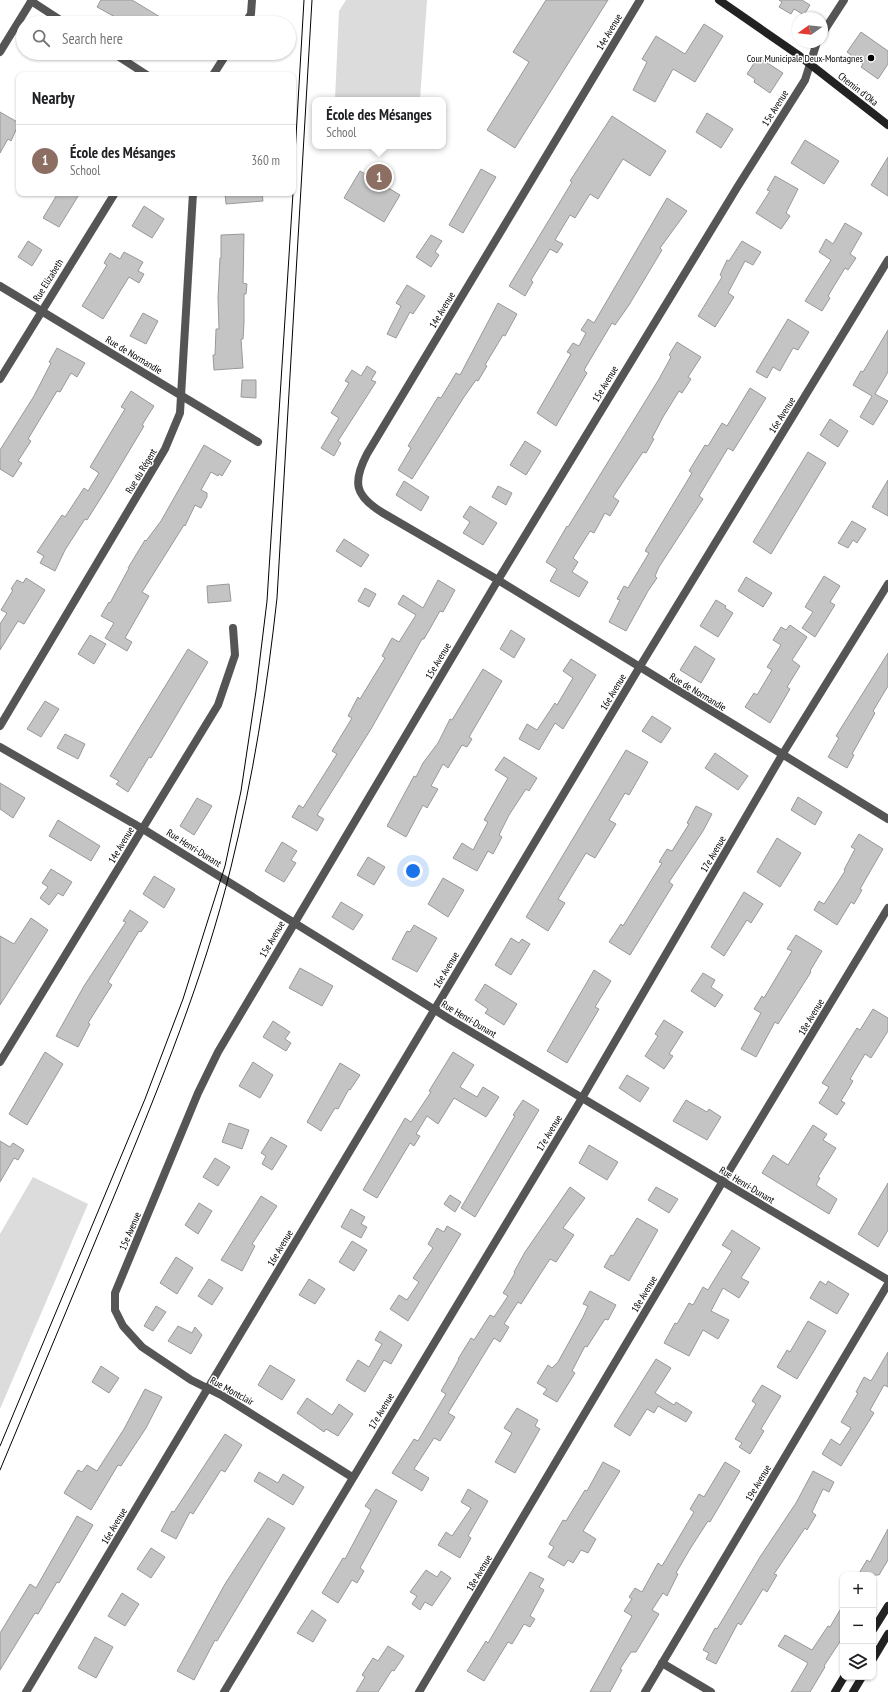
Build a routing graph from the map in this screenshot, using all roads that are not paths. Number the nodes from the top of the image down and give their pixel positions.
1 (252, 0) edge
2 (640, 0) edge
3 (719, 0) edge
4 (844, 0) edge
5 (31, 1) edge
6 (22, 16) edge
7 (54, 16) edge
8 (250, 16) edge
9 (828, 25) edge
10 (16, 26) edge
11 (815, 48) edge
12 (0, 52) edge
13 (123, 60) edge
14 (223, 60) edge
15 (810, 64) junction
16 (143, 72) edge
17 (215, 72) edge
18 (888, 125) edge
19 (113, 196) edge
20 (193, 196) edge
21 (888, 260) edge
22 (0, 286) edge
23 (41, 311) junction
24 (0, 379) edge
25 (180, 394) junction
26 (258, 442) dead end
27 (498, 580) junction
28 (888, 584) edge
29 (233, 628) dead end
30 (640, 668) junction
31 (0, 726) edge
32 (0, 747) edge
33 (782, 755) junction
34 (888, 819) edge
35 (143, 829) junction
36 (888, 908) edge
37 (294, 922) junction
38 (434, 1009) junction
39 (0, 1062) edge
40 (582, 1098) junction
41 (723, 1181) junction
42 (888, 1280) edge
43 (888, 1284) edge
44 (115, 1310) joint
45 (208, 1389) junction
46 (352, 1477) junction
47 (888, 1606) edge
48 (876, 1625) edge
49 (888, 1634) edge
50 (876, 1654) edge
51 (662, 1663) junction
52 (842, 1680) edge
53 (860, 1680) edge
54 (26, 1692) edge
55 (224, 1692) edge
56 (419, 1692) edge
57 (645, 1692) edge
58 (711, 1692) edge
59 (835, 1692) edge
60 (853, 1692) edge

1 - 8 street
2 - 27 street, 14e Avenue
3 - 15 main road, Chemin d'Oka
4 - 9 street
5 - 6 street
5 - 7 street
10 - 12 street
11 - 15 street, 15e Avenue
13 - 16 street
14 - 17 street
15 - 18 main road, Chemin d'Oka
15 - 27 street, 15e Avenue
19 - 23 street, Rue Elizabeth
20 - 25 street, Rue du Régent
21 - 30 street, 16e Avenue
22 - 23 street, Rue de Normandie
23 - 24 street, Rue Elizabeth
23 - 25 street, Rue de Normandie
25 - 26 street, Rue de Normandie
25 - 31 street, Rue du Régent
27 - 30 street, Rue de Normandie
27 - 37 street, 15e Avenue
28 - 33 street, 17e Avenue
29 - 35 street, 14e Avenue
30 - 33 street, Rue de Normandie
30 - 38 street, 16e Avenue
32 - 35 street, Rue Henri-Dunant
33 - 34 street, Rue de Normandie
33 - 40 street, 17e Avenue
35 - 37 street, Rue Henri-Dunant
35 - 39 street, 14e Avenue
36 - 41 street, 18e Avenue
37 - 38 street, Rue Henri-Dunant
37 - 44 street, 15e Avenue
38 - 40 street, Rue Henri-Dunant
38 - 45 street, 16e Avenue
40 - 41 street, Rue Henri-Dunant
40 - 46 street, 17e Avenue
41 - 42 street, Rue Henri-Dunant
41 - 56 street, 18e Avenue
43 - 51 street, 19e Avenue
44 - 45 street, Rue Montclair
45 - 46 street, Rue Montclair
45 - 54 street, 16e Avenue
46 - 55 street, 17e Avenue
47 - 48 main road
49 - 50 main road
51 - 57 street, 19e Avenue
51 - 58 street
52 - 59 main road
53 - 60 main road

